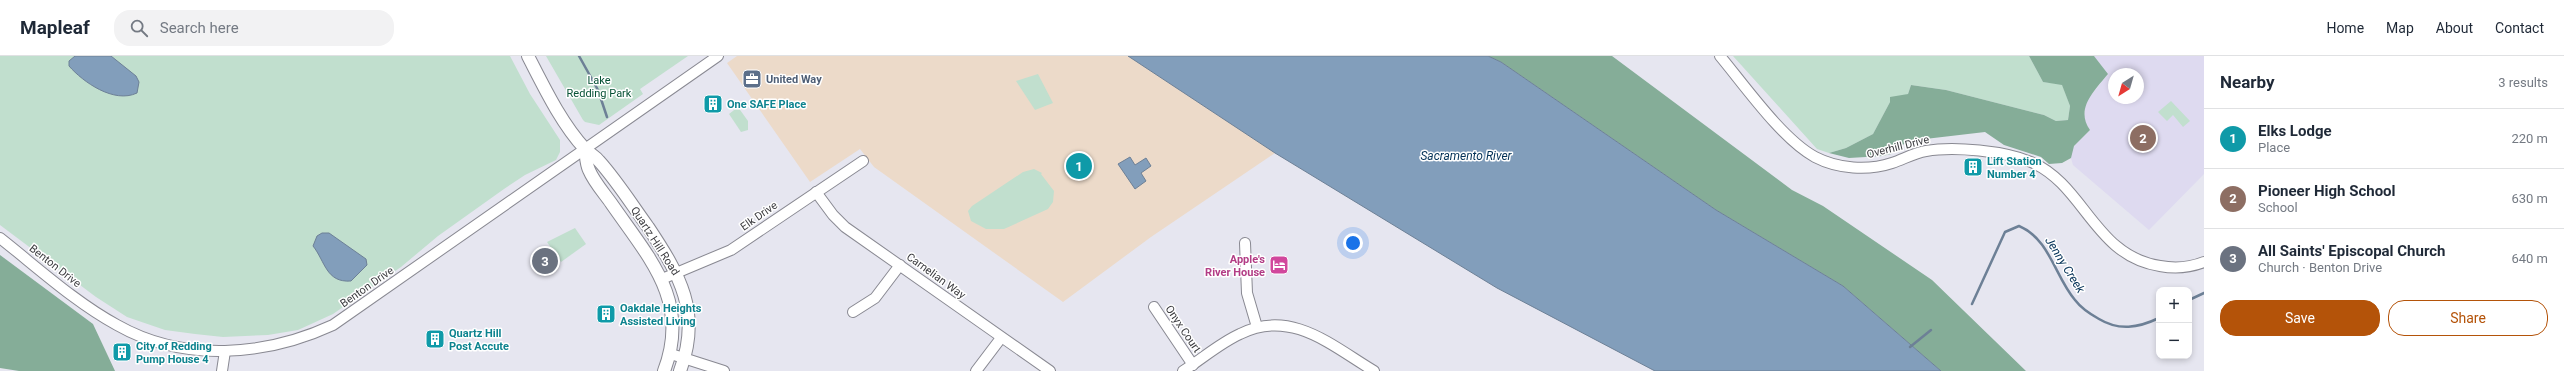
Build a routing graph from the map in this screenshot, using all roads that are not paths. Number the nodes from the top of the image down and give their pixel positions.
1 (528, 56) edge
2 (718, 56) edge
3 (1720, 56) edge
4 (585, 149) junction
5 (863, 161) dead end
6 (816, 192) junction
7 (0, 238) edge
8 (1245, 243) dead end
9 (2204, 262) edge
10 (900, 265) junction
11 (678, 274) junction
12 (662, 279) junction
13 (1154, 307) dead end
14 (853, 312) dead end
15 (1256, 327) junction
16 (1001, 338) junction
17 (225, 351) junction
18 (671, 354) junction
19 (684, 358) junction
20 (1193, 365) junction
21 (222, 371) edge
22 (664, 371) edge
23 (680, 371) edge
24 (724, 371) edge
25 (976, 371) edge
26 (1050, 371) edge
27 (1183, 371) edge
28 (1374, 371) edge

1 - 4 main road, Quartz Hill Road
2 - 4 street, Benton Drive
3 - 9 street, Overhill Drive
4 - 11 main road, Quartz Hill Road
4 - 12 main road, Quartz Hill Road
4 - 17 street, Benton Drive
5 - 6 street, Elk Drive
6 - 10 street, Carnelian Way
6 - 11 street, Elk Drive
7 - 17 street, Benton Drive
8 - 15 street
10 - 14 street
10 - 16 street, Carnelian Way
11 - 12 street, Elk Drive
11 - 19 main road, Quartz Hill Road
12 - 18 main road, Quartz Hill Road
13 - 20 street, Onyx Court
15 - 20 street
15 - 28 street
16 - 25 street
16 - 26 street, Carnelian Way
17 - 21 street
18 - 19 street
18 - 22 main road, Quartz Hill Road
19 - 23 main road, Quartz Hill Road
19 - 24 street
20 - 27 street

